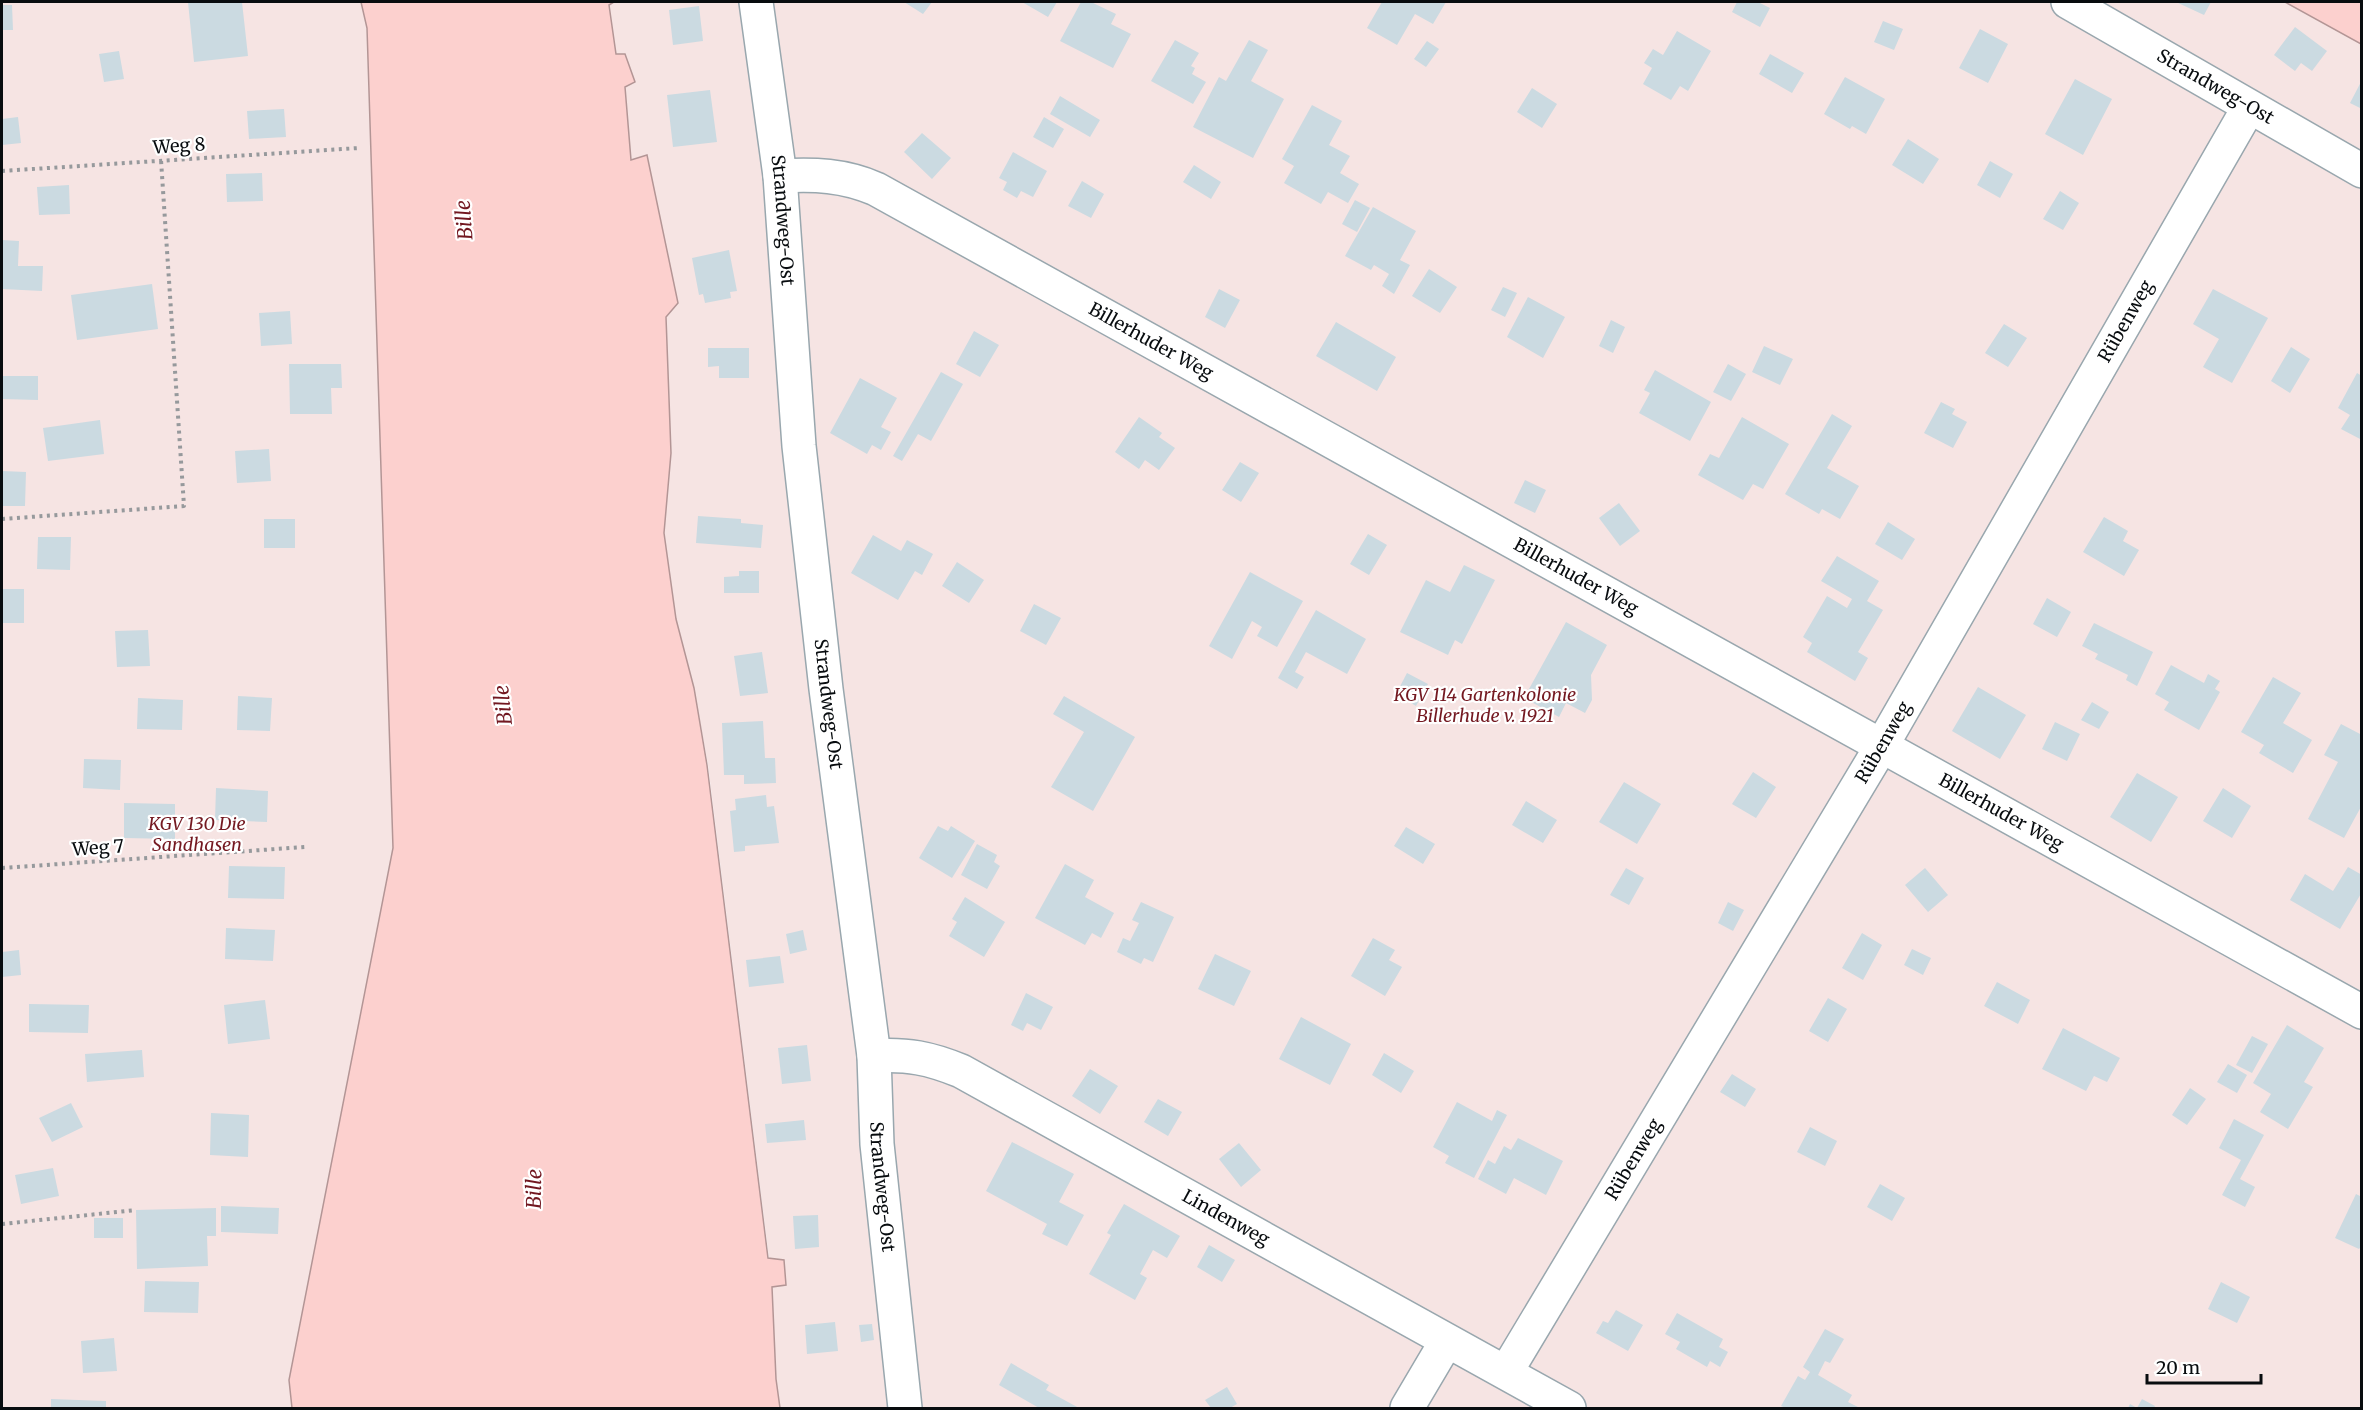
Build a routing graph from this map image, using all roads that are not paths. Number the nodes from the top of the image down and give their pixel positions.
1 (756, 2) edge
2 (2068, 2) edge
3 (2249, 107) junction
4 (2361, 171) edge
5 (780, 176) junction
6 (1881, 747) junction
7 (2361, 1012) edge
8 (874, 1056) junction
9 (1446, 1342) junction
10 (1506, 1372) junction
11 (905, 1408) edge
12 (1407, 1408) edge
13 (1569, 1408) edge

1 - 5 lane, Strandweg-Ost
2 - 3 lane, Strandweg-Ost
3 - 4 lane, Strandweg-Ost
3 - 6 lane, Rübenweg
5 - 6 lane, Billerhuder Weg
5 - 8 lane, Strandweg-Ost
6 - 7 lane, Billerhuder Weg
6 - 10 lane, Rübenweg
8 - 9 lane, Lindenweg
8 - 11 lane, Strandweg-Ost
9 - 10 lane, Lindenweg
9 - 12 lane
10 - 13 lane, Lindenweg

